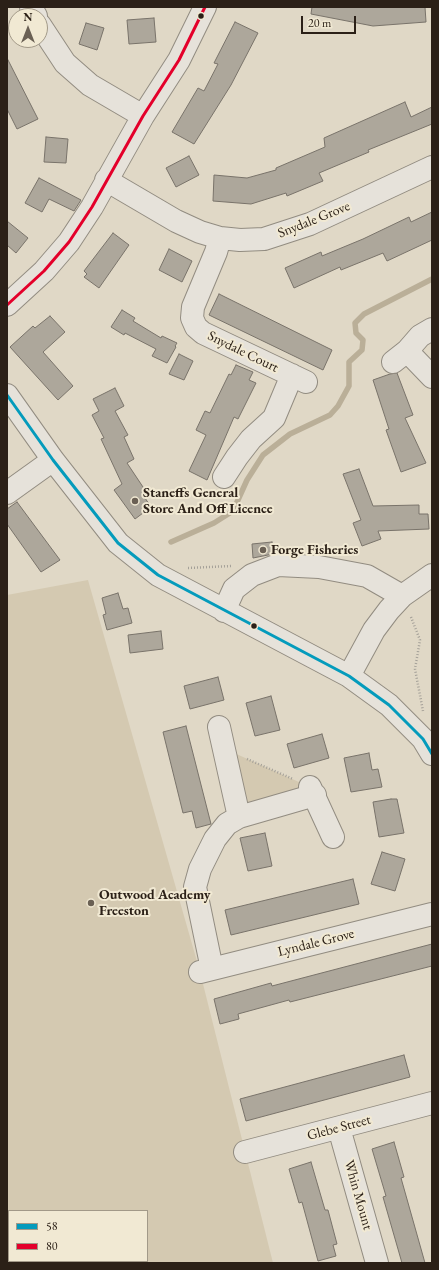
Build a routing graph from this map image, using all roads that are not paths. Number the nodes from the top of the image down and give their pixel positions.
1 (205, 7) edge
2 (48, 37) edge
3 (143, 116) junction
4 (432, 168) edge
5 (106, 180) junction
6 (220, 238) junction
7 (7, 305) edge
8 (432, 329) edge
9 (432, 377) edge
10 (7, 395) edge
11 (53, 460) junction
12 (224, 477) dead end
13 (7, 493) edge
14 (432, 575) edge
15 (402, 596) junction
16 (224, 611) junction
17 (349, 676) junction
18 (226, 737) road end
19 (427, 747) edge
20 (239, 816) junction
21 (333, 837) dead end
22 (432, 914) edge
23 (432, 1103) edge
24 (339, 1128) junction
25 (246, 1152) dead end
26 (377, 1263) edge

1 - 3 street
2 - 3 street
3 - 5 street
4 - 6 street, Snydale Grove
5 - 6 street, Snydale Grove
5 - 7 street
6 - 12 street, Snydale Court
8 - 9 street
10 - 11 street
11 - 13 street
11 - 16 street
14 - 15 street
15 - 16 street
15 - 17 street
16 - 17 street
17 - 19 street
18 - 20 street
20 - 21 street
20 - 22 street, Lyndale Grove
23 - 24 street, Glebe Street
24 - 25 street, Glebe Street
24 - 26 street, Whin Mount

